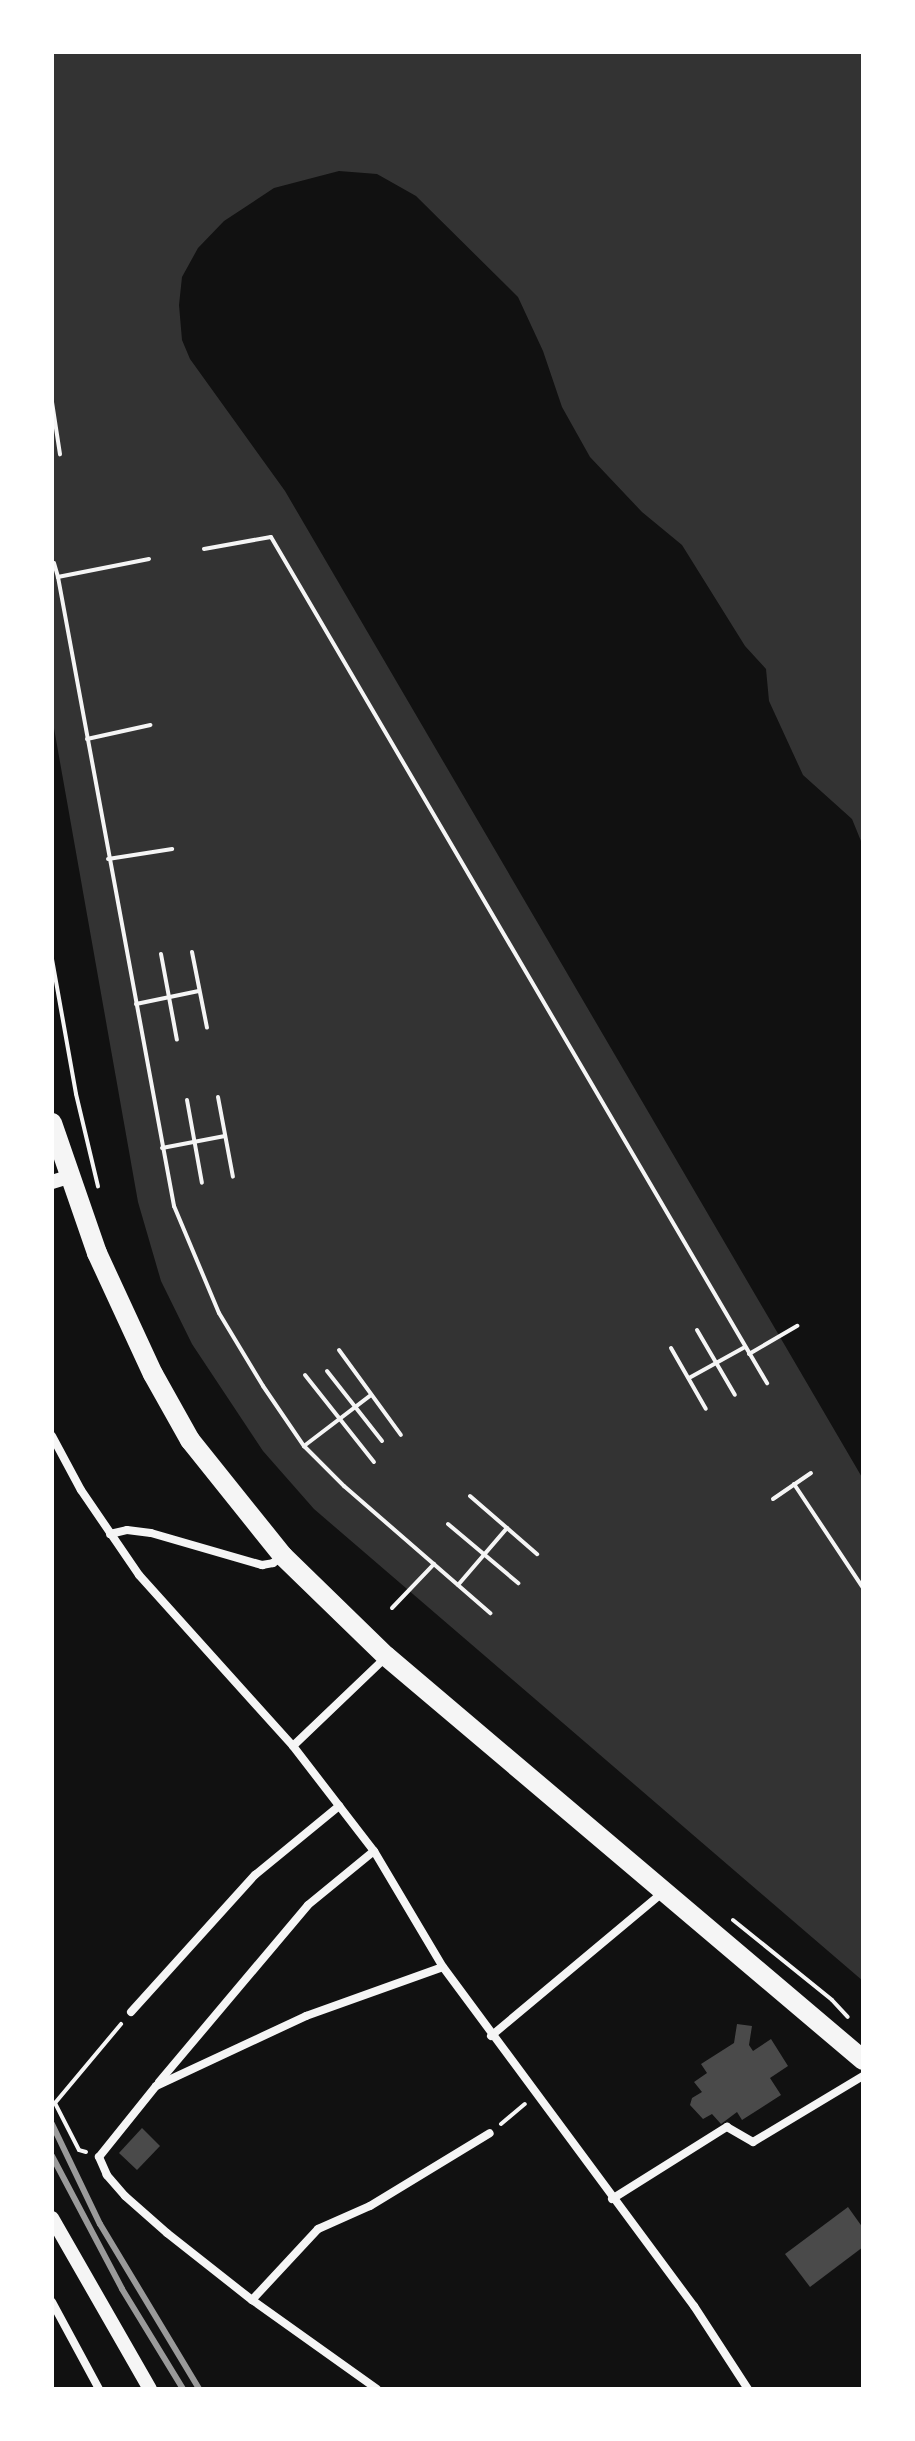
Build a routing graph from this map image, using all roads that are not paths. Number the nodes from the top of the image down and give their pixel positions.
1 (52, 1123) edge
2 (60, 1179) edge
3 (52, 1436) edge
4 (110, 1534) junction
5 (283, 1556) junction
6 (386, 1656) junction
7 (293, 1746) junction
8 (339, 1806) junction
9 (374, 1851) junction
10 (664, 1891) junction
11 (443, 1967) junction
12 (131, 2012) road end
13 (491, 2036) junction
14 (863, 2060) edge
15 (863, 2076) edge
16 (156, 2086) junction
17 (490, 2133) road end
18 (612, 2199) junction
19 (52, 2218) edge
20 (252, 2300) junction
21 (52, 2302) edge
22 (99, 2389) edge
23 (150, 2389) edge
24 (377, 2389) edge
25 (748, 2389) edge

1 - 2 main road
2 - 5 main road
3 - 4 street
4 - 5 street
4 - 7 street
5 - 6 main road
6 - 7 street
6 - 10 main road
7 - 8 street
8 - 9 street
8 - 12 street
9 - 11 street
9 - 16 street
10 - 13 street
10 - 14 main road
11 - 13 street
11 - 16 street
13 - 18 street
15 - 18 street
16 - 20 street
17 - 20 street
18 - 25 street
19 - 23 street
20 - 24 street
21 - 22 street

